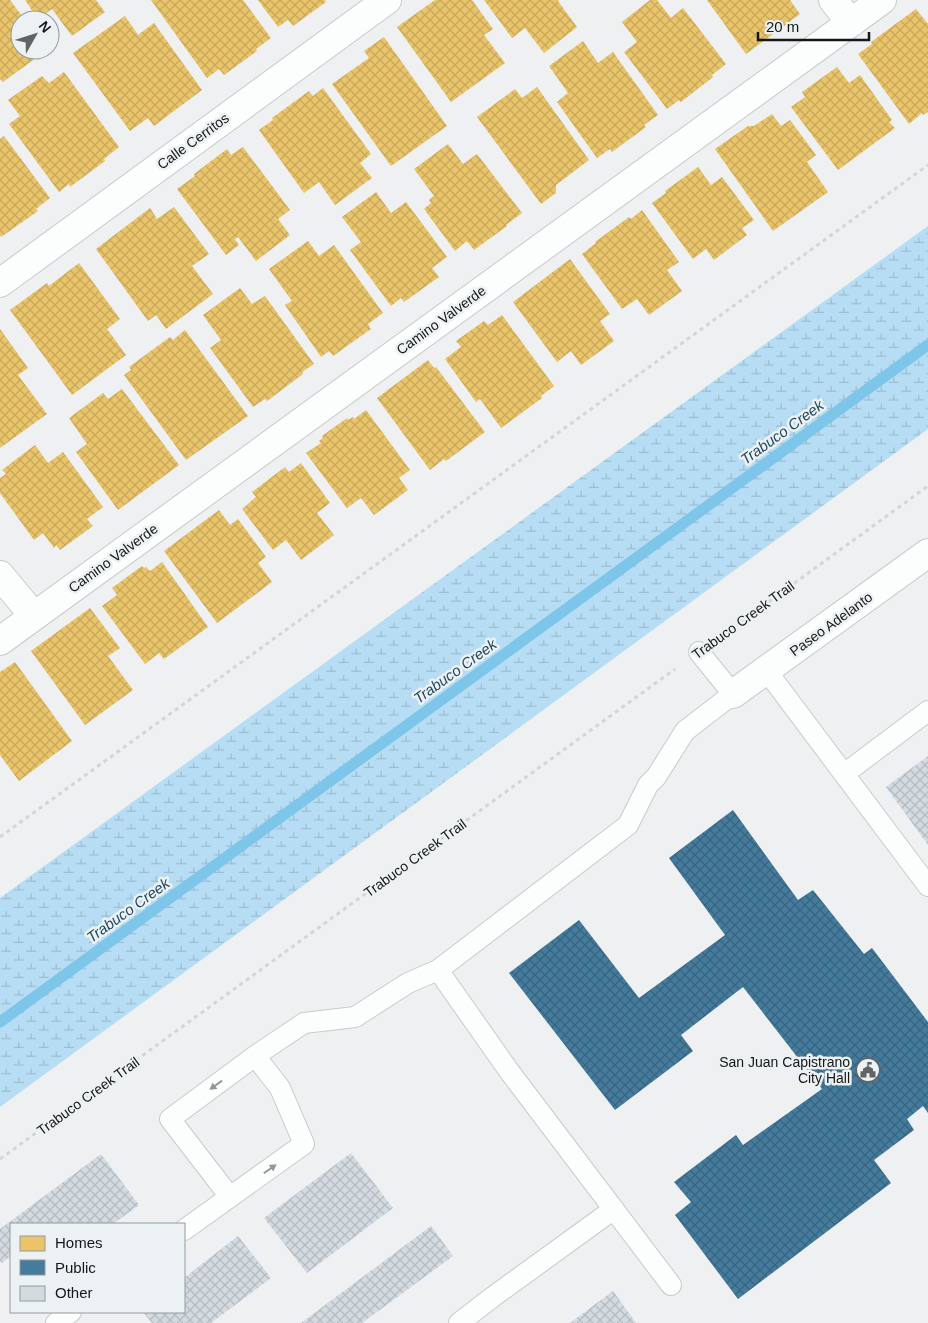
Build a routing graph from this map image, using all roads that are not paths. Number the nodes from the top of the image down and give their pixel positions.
1 (387, 0) edge
2 (833, 0) edge
3 (882, 0) edge
4 (851, 23) junction
5 (0, 283) edge
6 (928, 553) edge
7 (0, 575) edge
8 (34, 616) junction
9 (0, 640) edge
10 (699, 652) road end
11 (766, 670) junction
12 (733, 694) junction
13 (928, 711) edge
14 (844, 774) junction
15 (928, 886) edge
16 (438, 970) junction
17 (255, 1056) junction
18 (230, 1197) junction
19 (614, 1209) junction
20 (185, 1229) edge
21 (671, 1285) dead end
22 (70, 1313) edge
23 (56, 1323) edge
24 (459, 1323) edge

1 - 5 street, Calle Cerritos
2 - 4 street
3 - 4 street, Camino Valverde
4 - 8 street, Camino Valverde
6 - 11 street, Paseo Adelanto
7 - 8 street
8 - 9 street, Camino Valverde
10 - 12 lane
11 - 12 street, Paseo Adelanto
11 - 14 lane
12 - 16 lane
13 - 14 lane
14 - 15 lane
16 - 17 lane
16 - 19 lane
18 -> 17 lane
17 -> 18 lane
18 - 20 lane
19 - 21 lane
19 - 24 lane
22 - 23 lane

